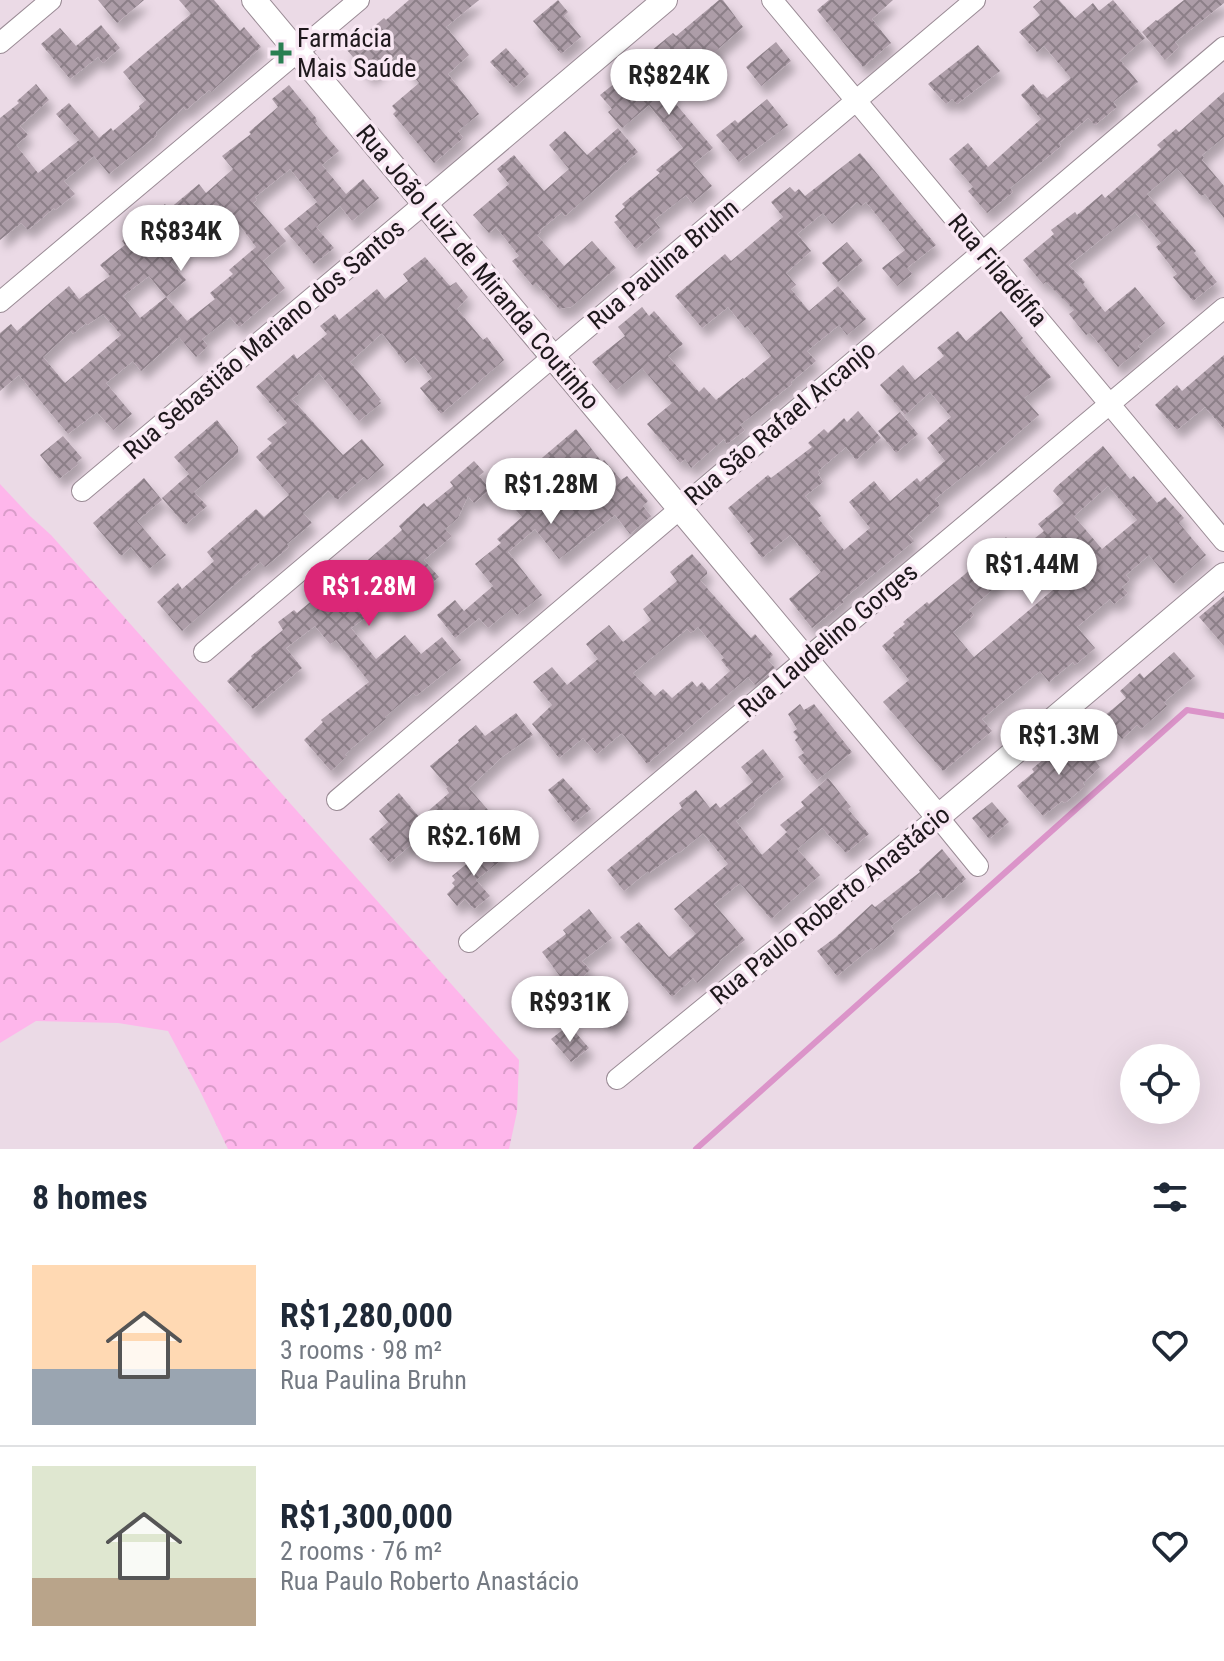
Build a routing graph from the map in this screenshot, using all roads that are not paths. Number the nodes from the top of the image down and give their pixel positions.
1 (51, 0) edge
2 (254, 0) edge
3 (359, 0) edge
4 (665, 0) edge
5 (772, 0) edge
6 (975, 0) edge
7 (0, 43) edge
8 (1224, 47) edge
9 (297, 52) junction
10 (856, 101) junction
11 (425, 203) junction
12 (983, 252) junction
13 (0, 302) edge
14 (1224, 308) edge
15 (553, 357) junction
16 (1110, 404) junction
17 (82, 491) dead end
18 (680, 509) junction
19 (1224, 541) edge
20 (1224, 575) edge
21 (204, 652) dead end
22 (805, 659) junction
23 (337, 800) dead end
24 (938, 817) junction
25 (978, 866) dead end
26 (469, 942) dead end
27 (617, 1079) dead end

1 - 7 street
2 - 9 street, Rua João Luiz de Miranda Coutinho
3 - 9 street
4 - 11 street, Rua Sebastião Mariano dos Santos
5 - 10 street, Rua Filadélfia
6 - 10 street, Rua Paulina Bruhn
8 - 12 street, Rua São Rafael Arcanjo
9 - 11 street, Rua João Luiz de Miranda Coutinho
9 - 13 street
10 - 12 street, Rua Filadélfia
10 - 15 street, Rua Paulina Bruhn
11 - 15 street, Rua João Luiz de Miranda Coutinho
11 - 17 street, Rua Sebastião Mariano dos Santos
12 - 16 street, Rua Filadélfia
12 - 18 street, Rua São Rafael Arcanjo
14 - 16 street, Rua Laudelino Gorges
15 - 18 street, Rua João Luiz de Miranda Coutinho
15 - 21 street, Rua Paulina Bruhn
16 - 19 street, Rua Filadélfia
16 - 22 street, Rua Laudelino Gorges
18 - 22 street, Rua João Luiz de Miranda Coutinho
18 - 23 street, Rua São Rafael Arcanjo
20 - 24 street, Rua Paulo Roberto Anastácio
22 - 24 street, Rua João Luiz de Miranda Coutinho
22 - 26 street, Rua Laudelino Gorges
24 - 25 street, Rua João Luiz de Miranda Coutinho
24 - 27 street, Rua Paulo Roberto Anastácio

